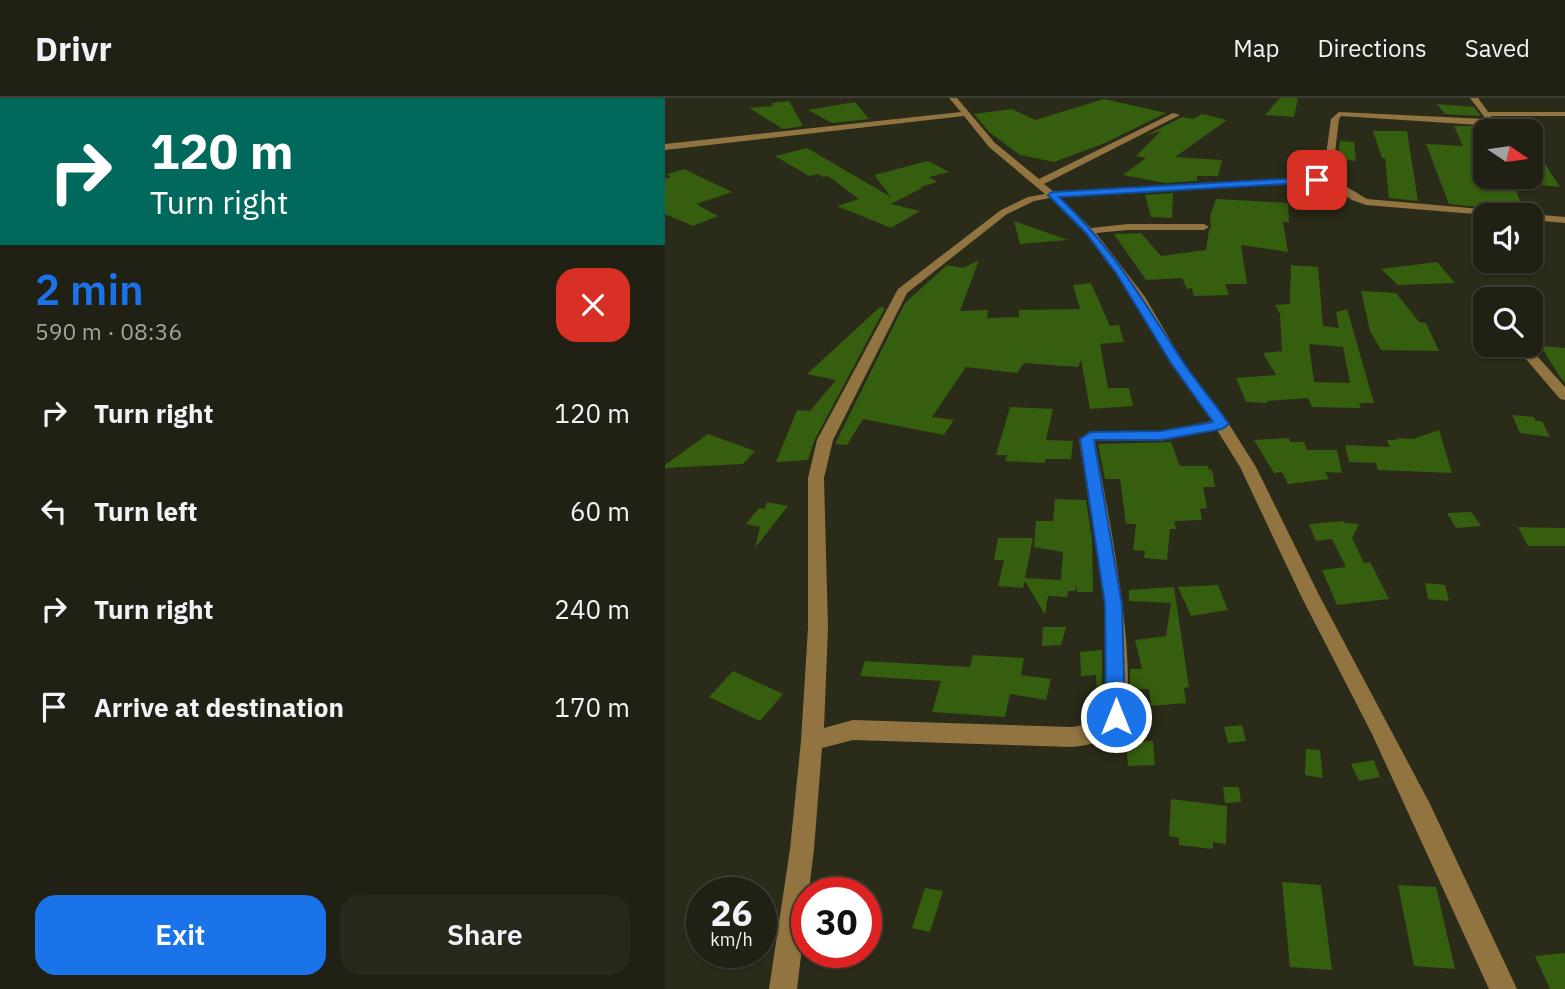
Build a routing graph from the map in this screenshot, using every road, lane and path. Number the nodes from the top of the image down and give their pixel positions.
1 (954, 98) edge
2 (1474, 98) edge
3 (964, 114) junction
4 (1487, 114) junction
5 (1561, 114) edge
6 (1176, 115) dead end
7 (1565, 124) edge
8 (665, 147) edge
9 (1327, 179) junction
10 (1036, 184) junction
11 (1052, 195) junction
12 (1473, 211) edge
13 (1543, 218) edge
14 (1565, 220) edge
15 (1204, 227) dead end
16 (1089, 231) junction
17 (1531, 357) edge
18 (1565, 396) edge
19 (1222, 424) junction
20 (812, 741) junction
21 (783, 989) edge
22 (1503, 989) edge

1 - 3 street
2 - 4 street
3 - 8 street
3 - 10 street
4 - 5 street
4 - 9 street
5 - 7 street
6 - 10 street
9 - 11 street
9 - 12 street
10 - 11 street
11 - 16 street
11 - 20 street
13 - 14 street
15 - 16 street
16 - 19 street
17 - 18 street
19 - 20 street
19 - 22 street
20 - 21 street

